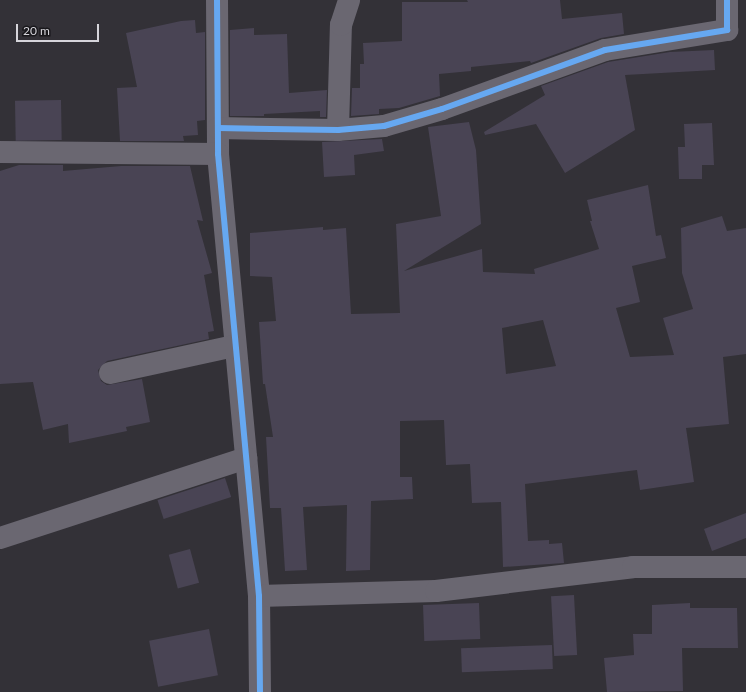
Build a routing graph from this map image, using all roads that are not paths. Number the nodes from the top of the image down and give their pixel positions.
1 (217, 0) edge
2 (349, 0) edge
3 (727, 0) edge
4 (218, 128) junction
5 (338, 130) junction
6 (0, 152) edge
7 (218, 154) junction
8 (234, 346) junction
9 (110, 373) dead end
10 (246, 458) junction
11 (0, 538) edge
12 (746, 567) edge
13 (258, 596) junction
14 (260, 692) edge

1 - 4 street
2 - 5 street
3 - 5 street
4 - 5 street
4 - 7 street
6 - 7 street
7 - 8 street
8 - 9 street
8 - 10 street
10 - 11 street
10 - 13 street
12 - 13 street
13 - 14 street

